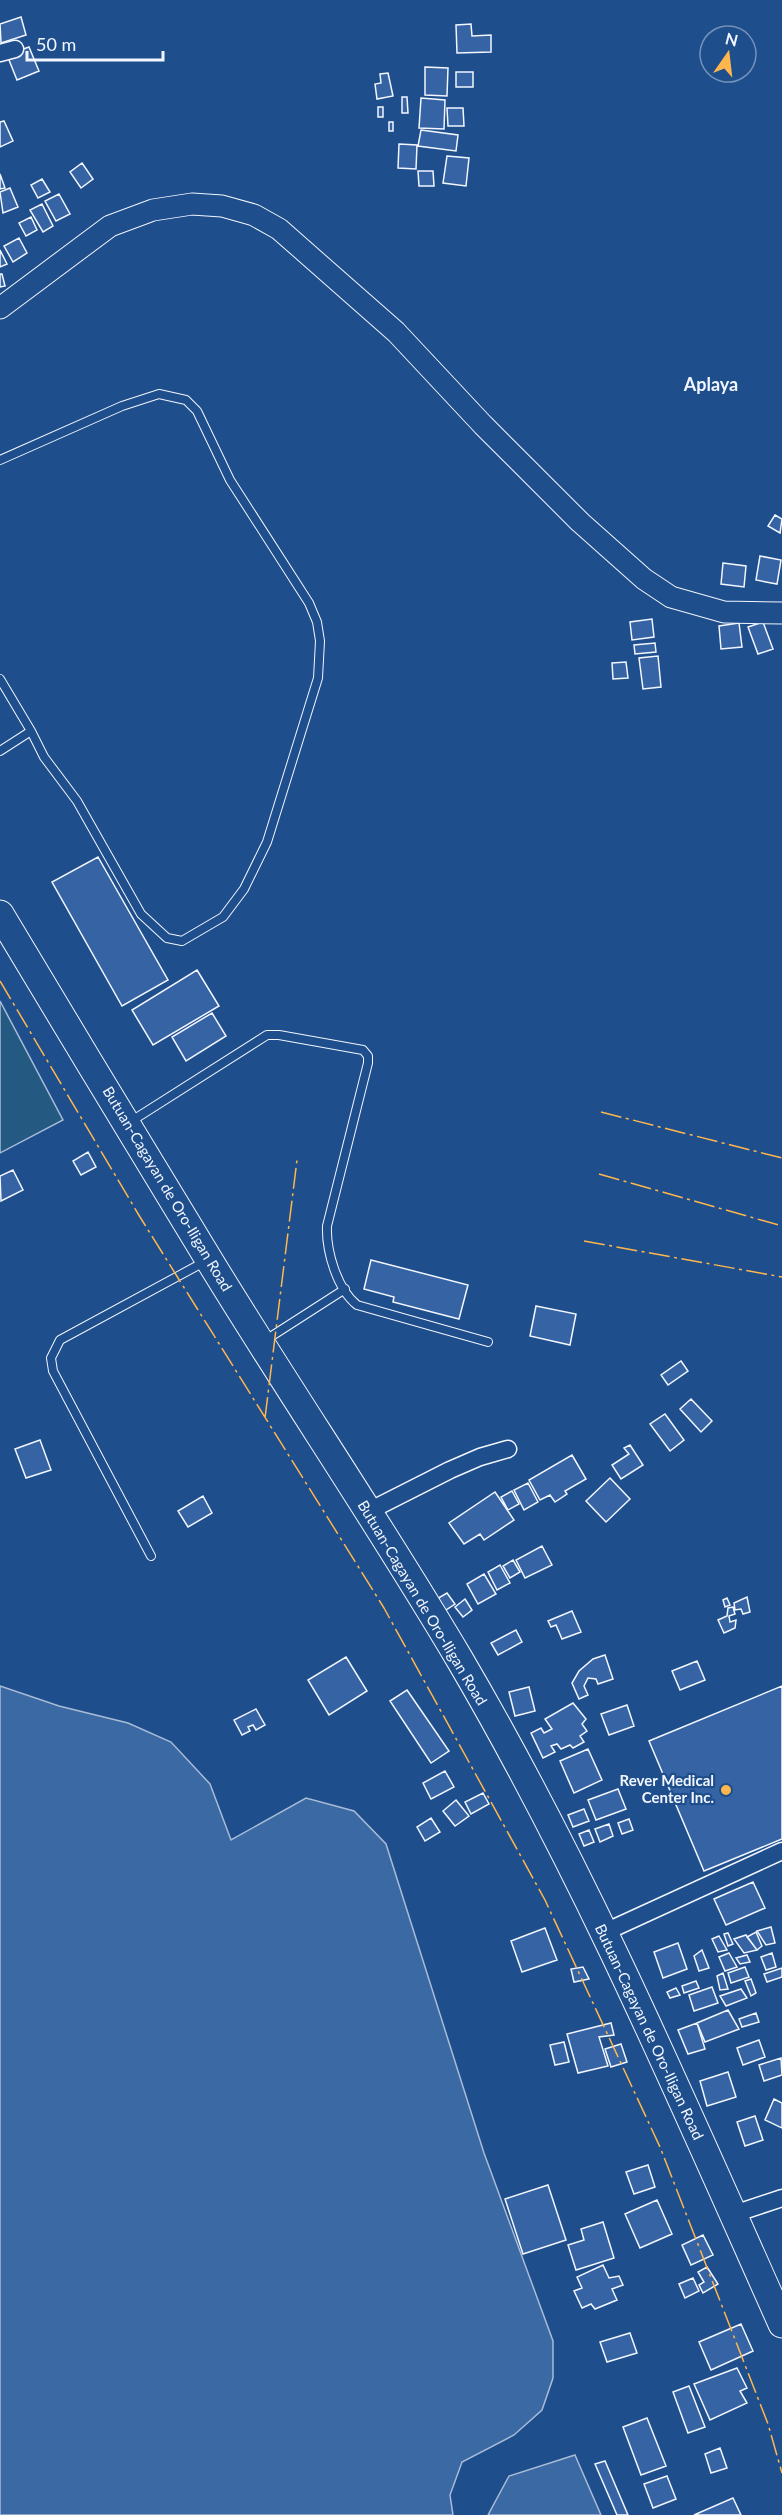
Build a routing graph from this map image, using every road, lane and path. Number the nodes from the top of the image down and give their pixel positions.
1 (0, 308) edge
2 (0, 460) edge
3 (782, 613) edge
4 (0, 679) edge
5 (30, 731) junction
6 (0, 751) edge
7 (0, 914) edge
8 (127, 1124) junction
9 (209, 1260) junction
10 (345, 1289) junction
11 (261, 1342) junction
12 (488, 1342) dead end
13 (508, 1449) dead end
14 (367, 1512) junction
15 (152, 1556) dead end
16 (782, 1851) edge
17 (603, 1933) junction
18 (782, 2198) edge
19 (738, 2224) junction
20 (782, 2324) edge

1 - 3 street
2 - 5 lane
4 - 5 lane
5 - 6 lane
7 - 8 highway, Butuan-Cagayan de Oro-Iligan Road
8 - 9 highway, Butuan-Cagayan de Oro-Iligan Road
8 - 10 lane
9 - 11 highway, Butuan-Cagayan de Oro-Iligan Road
9 - 15 lane
10 - 11 lane
10 - 12 lane
11 - 14 highway, Butuan-Cagayan de Oro-Iligan Road
13 - 14 street
14 - 17 highway, Butuan-Cagayan de Oro-Iligan Road
16 - 17 street
17 - 19 highway, Butuan-Cagayan de Oro-Iligan Road
18 - 19 street
19 - 20 highway, Butuan-Cagayan de Oro-Iligan Road

